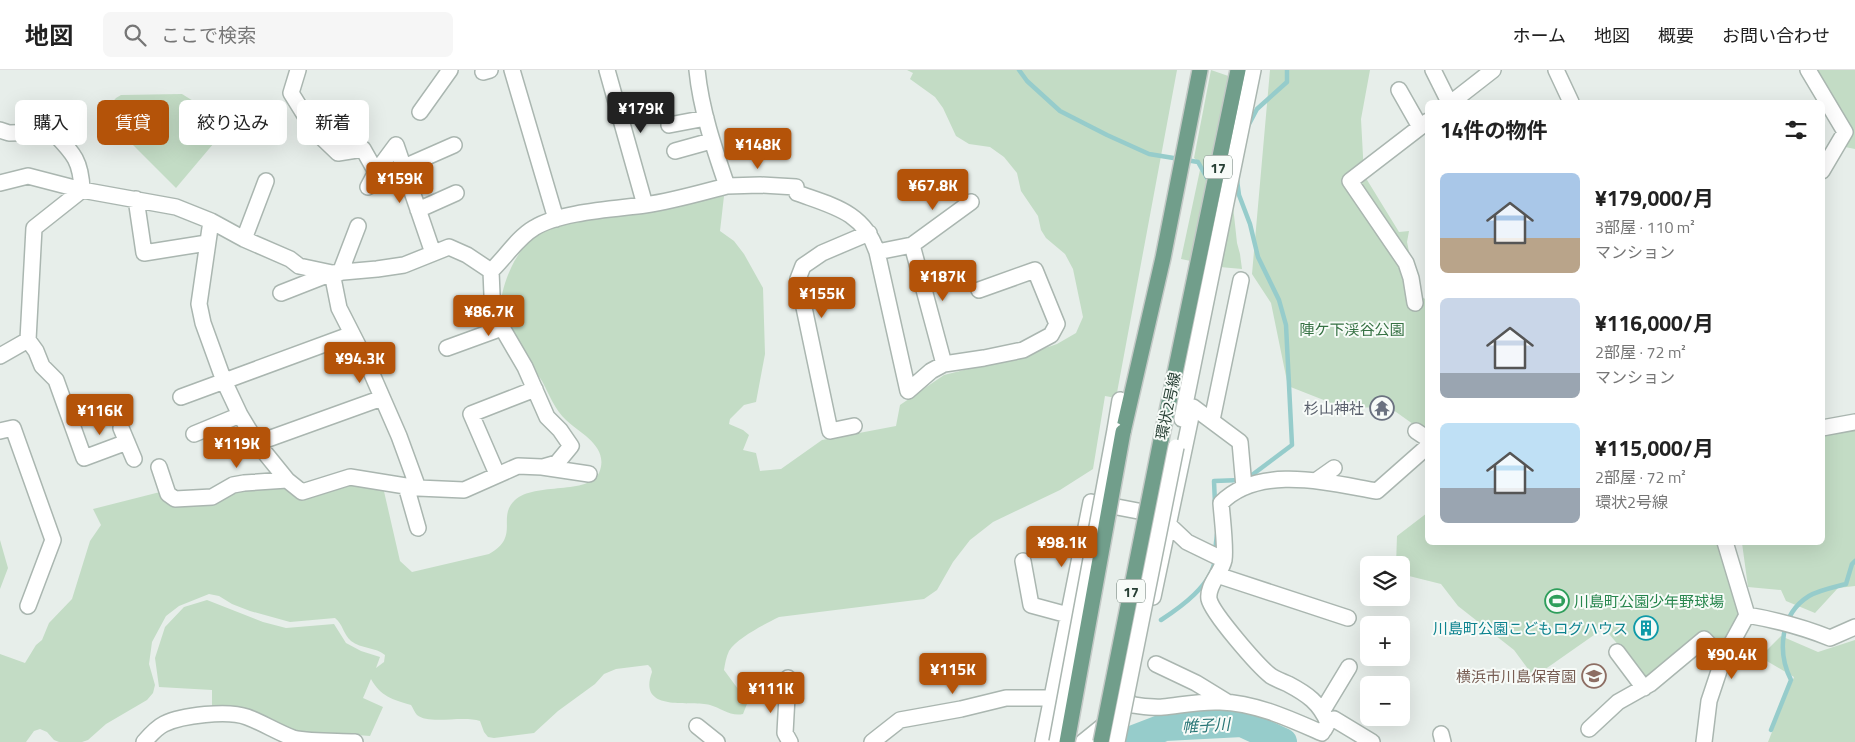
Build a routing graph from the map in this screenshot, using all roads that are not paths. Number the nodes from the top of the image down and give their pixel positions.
1 (298, 70) edge
2 (450, 70) edge
3 (512, 70) edge
4 (608, 70) edge
5 (697, 70) edge
6 (1200, 70) edge
7 (1238, 70) edge
8 (1253, 70) edge
9 (1434, 70) edge
10 (1493, 70) edge
11 (1556, 70) edge
12 (1808, 70) edge
13 (1399, 90) dead end
14 (1449, 100) edge
15 (1453, 100) edge
16 (1570, 100) edge
17 (420, 112) dead end
18 (706, 118) junction
19 (1424, 124) edge
20 (669, 125) dead end
21 (3, 133) edge
22 (711, 141) junction
23 (454, 145) dead end
24 (675, 151) dead end
25 (1825, 166) edge
26 (404, 167) junction
27 (376, 172) junction
28 (266, 180) dead end
29 (0, 183) edge
30 (727, 186) junction
31 (368, 187) dead end
32 (82, 190) junction
33 (456, 193) dead end
34 (136, 199) junction
35 (971, 202) dead end
36 (645, 205) junction
37 (418, 210) junction
38 (556, 219) junction
39 (211, 221) junction
40 (358, 226) dead end
41 (869, 232) junction
42 (244, 239) junction
43 (207, 243) junction
44 (912, 244) junction
45 (876, 252) junction
46 (433, 253) junction
47 (491, 271) junction
48 (336, 273) junction
49 (1241, 280) dead end
50 (979, 290) dead end
51 (281, 293) dead end
52 (1416, 303) dead end
53 (502, 328) junction
54 (352, 334) junction
55 (28, 340) junction
56 (447, 348) dead end
57 (0, 356) edge
58 (944, 364) junction
59 (224, 381) junction
60 (535, 389) junction
61 (181, 396) dead end
62 (382, 398) junction
63 (1120, 400) dead end
64 (240, 415) junction
65 (1212, 420) junction
66 (1855, 422) edge
67 (854, 426) dead end
68 (1825, 427) edge
69 (0, 431) edge
70 (1119, 431) junction
71 (194, 434) dead end
72 (257, 443) junction
73 (1425, 449) edge
74 (134, 458) dead end
75 (159, 466) dead end
76 (542, 467) junction
77 (1334, 468) dead end
78 (497, 474) junction
79 (590, 474) dead end
80 (287, 480) junction
81 (1317, 480) junction
82 (1244, 482) junction
83 (412, 487) junction
84 (1170, 521) junction
85 (418, 528) dead end
86 (1725, 545) edge
87 (1218, 556) junction
88 (1023, 561) dead end
89 (1217, 575) junction
90 (28, 606) dead end
91 (1068, 615) junction
92 (1747, 615) junction
93 (1348, 618) dead end
94 (1855, 627) edge
95 (1617, 652) dead end
96 (1723, 659) junction
97 (1156, 664) dead end
98 (1349, 667) dead end
99 (788, 678) dead end
100 (1644, 688) junction
101 (1051, 698) junction
102 (1129, 702) junction
103 (1227, 702) junction
104 (698, 726) dead end
105 (1116, 729) edge
106 (1322, 729) edge
107 (1589, 729) dead end
108 (144, 742) edge
109 (350, 742) edge
110 (355, 742) edge
111 (717, 742) edge
112 (790, 742) edge
113 (872, 742) edge
114 (1043, 742) edge
115 (1056, 742) edge
116 (1067, 742) edge
117 (1083, 742) edge
118 (1101, 742) edge
119 (1122, 742) edge
120 (1372, 742) edge
121 (1704, 742) edge

1 - 27 street
2 - 17 street
3 - 38 street
4 - 36 street
5 - 18 street
6 - 70 main road, 17
7 - 118 main road, 環状2号線 / 17, bridge
8 - 105 street, bridge
9 - 14 street
10 - 15 street
11 - 16 street
12 - 25 street
13 - 19 street
18 - 20 street
18 - 22 street
19 - 52 street
21 - 32 street
22 - 24 street
22 - 30 street
23 - 26 street
26 - 27 street
26 - 37 street
27 - 31 street
28 - 42 street
29 - 32 street
30 - 36 street
30 - 41 street
32 - 34 street
32 - 55 street
33 - 37 street
34 - 39 street
34 - 43 street
35 - 44 street
36 - 38 street
37 - 46 street
38 - 47 street
39 - 42 street
39 - 43 street
40 - 48 street
41 - 45 street
41 - 67 street
42 - 48 street
43 - 59 street
44 - 45 street
44 - 58 street
45 - 58 street
46 - 47 street
46 - 48 street
47 - 53 street
48 - 51 street
48 - 54 street
49 - 65 street
50 - 58 street
53 - 56 street
53 - 60 street
54 - 59 street
54 - 62 street
55 - 57 street
55 - 74 street
59 - 61 street
59 - 64 street
60 - 76 street
60 - 78 street
62 - 72 street
62 - 83 street
63 - 70 street
64 - 71 street
64 - 72 street
65 - 82 street
65 - 84 street
66 - 68 street
69 - 90 street
70 - 115 street, bridge
70 - 116 main road, 17, bridge
72 - 80 street
73 - 81 street
75 - 80 street
76 - 78 street
76 - 79 street
77 - 81 street
78 - 83 street
80 - 83 street
81 - 82 street
82 - 87 street
83 - 85 street
84 - 87 street
84 - 91 street
84 - 102 street
86 - 92 street
87 - 89 street
88 - 91 street
89 - 93 street
89 - 106 street
91 - 101 street
92 - 94 street
92 - 96 street
95 - 100 street
96 - 100 street
96 - 121 street
97 - 103 street
98 - 106 street
99 - 112 street
100 - 107 street
101 - 113 street
101 - 114 street
102 - 103 street
102 - 105 street
103 - 106 street
104 - 111 street
105 - 117 street
105 - 119 street, bridge
106 - 120 street
108 - 109 street
109 - 110 street

